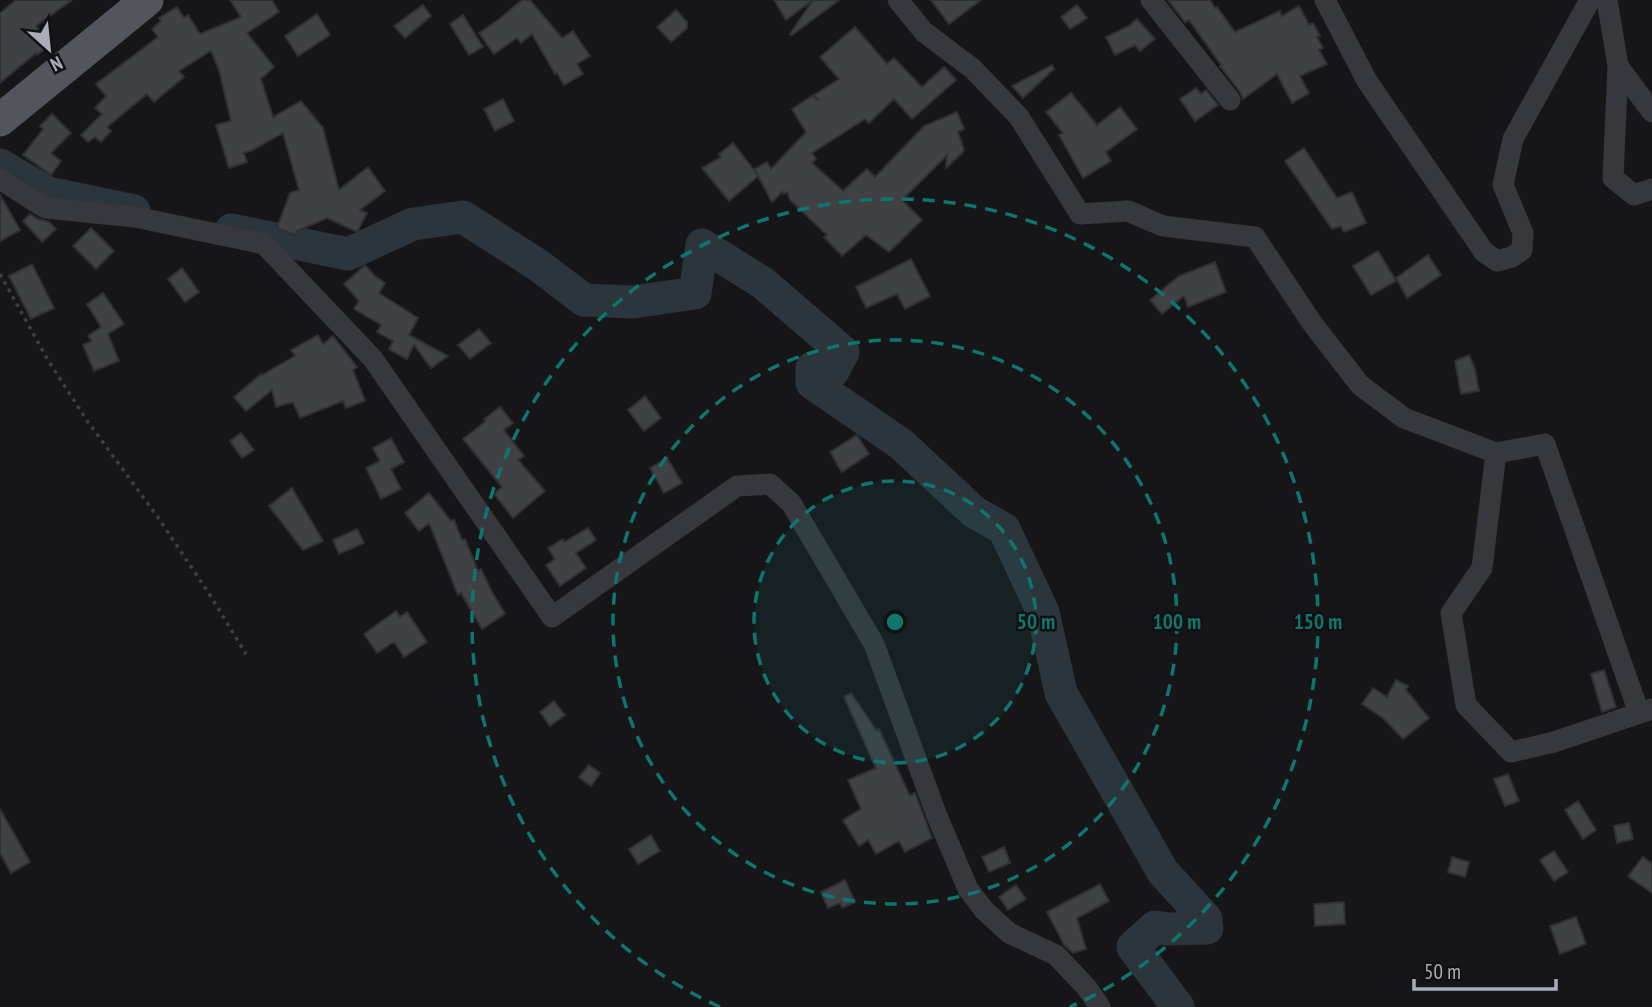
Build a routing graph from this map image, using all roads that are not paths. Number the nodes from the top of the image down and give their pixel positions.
1 (147, 0) edge
2 (898, 0) edge
3 (1151, 0) edge
4 (1325, 0) edge
5 (1590, 0) edge
6 (1607, 0) edge
7 (1618, 66) junction
8 (1230, 100) dead end
9 (1652, 112) edge
10 (0, 120) edge
11 (0, 179) edge
12 (1652, 189) edge
13 (1496, 453) junction
14 (1646, 711) edge
15 (1100, 1007) edge

1 - 10 main road
2 - 13 street
3 - 8 street
4 - 5 street
6 - 7 street
7 - 9 street
7 - 12 street
11 - 15 street
13 - 14 street
13 - 14 street

